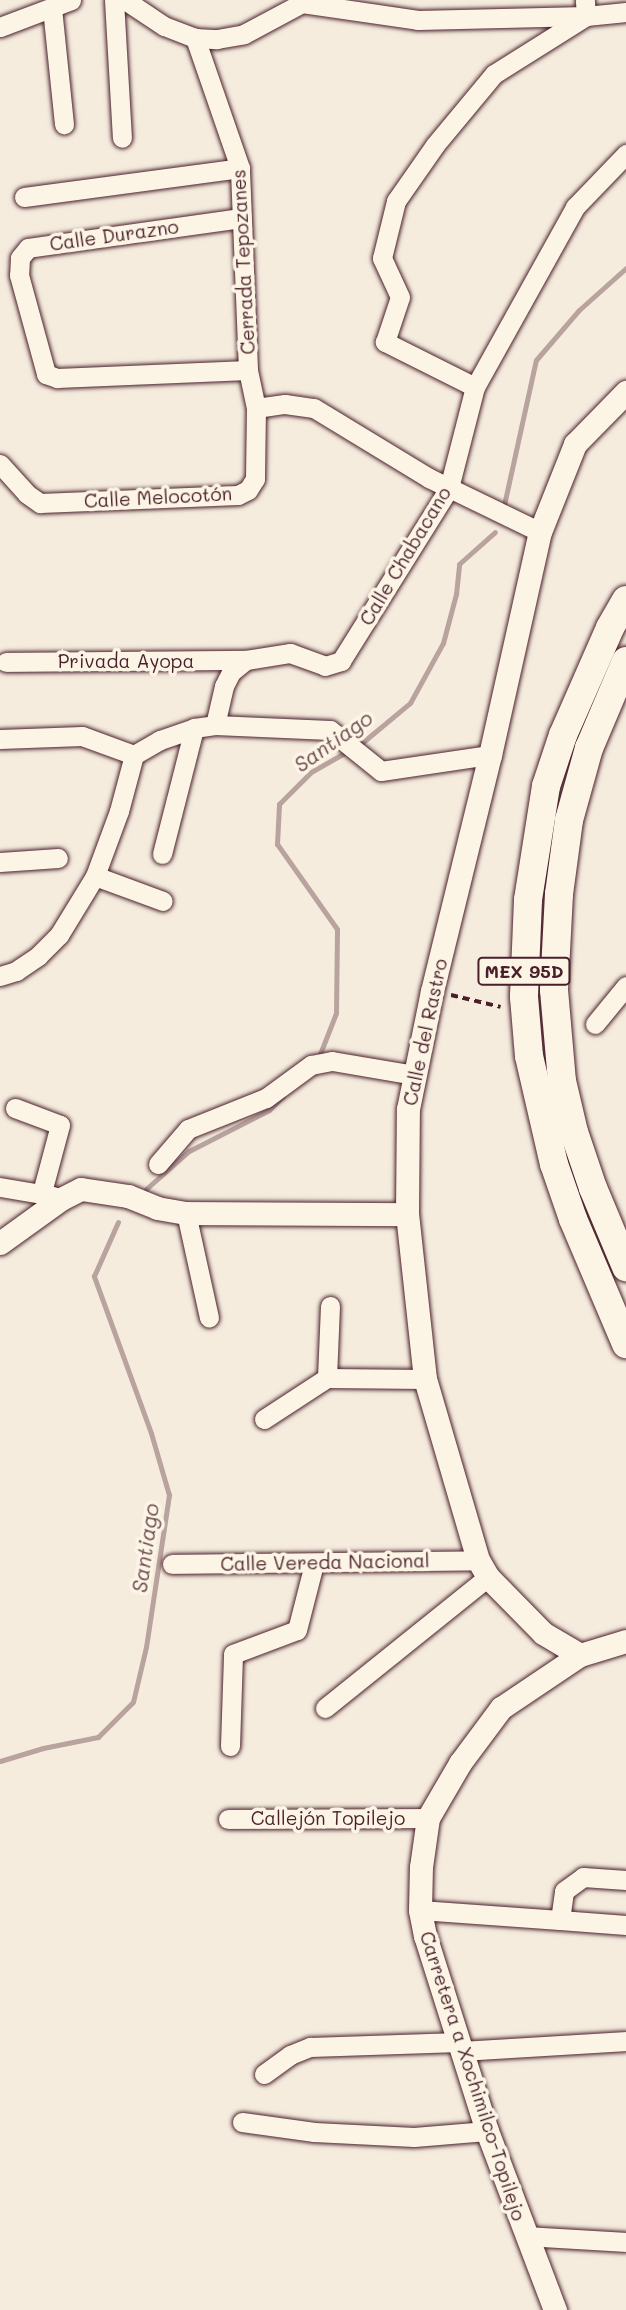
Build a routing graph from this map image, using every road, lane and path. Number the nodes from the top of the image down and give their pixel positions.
1 (71, 0) edge
2 (114, 0) edge
3 (125, 0) edge
4 (302, 1) edge
5 (52, 8) junction
6 (585, 8) edge
7 (626, 12) edge
8 (0, 27) edge
9 (195, 38) junction
10 (64, 124) dead end
11 (122, 138) dead end
12 (626, 154) edge
13 (240, 168) junction
14 (23, 197) dead end
15 (241, 218) junction
16 (248, 370) junction
17 (475, 387) junction
18 (626, 393) edge
19 (256, 408) junction
20 (0, 464) edge
21 (449, 488) junction
22 (540, 532) junction
23 (626, 600) edge
24 (246, 660) junction
25 (626, 661) edge
26 (6, 663) dead end
27 (215, 725) junction
28 (194, 728) junction
29 (0, 739) edge
30 (134, 755) junction
31 (490, 755) junction
32 (162, 854) dead end
33 (58, 858) dead end
34 (0, 862) edge
35 (95, 876) junction
36 (163, 901) dead end
37 (0, 976) edge
38 (626, 986) edge
39 (432, 991) junction
40 (505, 1007) dead end
41 (595, 1024) dead end
42 (414, 1075) junction
43 (15, 1108) dead end
44 (158, 1164) dead end
45 (0, 1187) edge
46 (51, 1195) junction
47 (186, 1213) junction
48 (407, 1214) junction
49 (0, 1242) edge
50 (626, 1267) edge
51 (330, 1306) dead end
52 (209, 1318) dead end
53 (626, 1344) edge
54 (327, 1378) junction
55 (425, 1379) junction
56 (264, 1419) dead end
57 (314, 1563) junction
58 (172, 1564) dead end
59 (483, 1568) junction
60 (626, 1641) edge
61 (580, 1656) junction
62 (325, 1708) dead end
63 (230, 1746) dead end
64 (428, 1818) junction
65 (228, 1819) dead end
66 (626, 1880) edge
67 (420, 1910) junction
68 (560, 1920) junction
69 (626, 1925) edge
70 (626, 2041) edge
71 (460, 2046) junction
72 (264, 2074) dead end
73 (242, 2122) dead end
74 (488, 2130) junction
75 (526, 2236) junction
76 (626, 2242) edge
77 (555, 2310) edge

1 - 5 street
2 - 11 street
3 - 9 street
4 - 6 street
4 - 9 street
5 - 8 street
5 - 10 street
6 - 7 street
6 - 17 street
9 - 13 street, Cerrada Tepozanes
12 - 17 street, Calle Chabacano
13 - 14 street
13 - 15 street, Cerrada Tepozanes
15 - 16 street, Cerrada Tepozanes
15 - 16 street, Calle Durazno
16 - 19 street, Cerrada Tepozanes
17 - 21 street, Calle Chabacano
18 - 22 main road, Calle del Rastro
19 - 20 street, Calle Melocotón
19 - 21 street
21 - 22 street
21 - 24 street, Calle Chabacano
22 - 31 main road, Calle del Rastro
23 - 53 highway, MEX 95D
24 - 26 street, Privada Ayopa
24 - 27 street
25 - 50 highway, MEX 95D
27 - 28 street
27 - 31 street
28 - 30 street
28 - 32 street
29 - 30 street
30 - 35 street
31 - 39 main road, Calle del Rastro
33 - 34 street
35 - 36 street
35 - 37 street
38 - 41 street
39 - 40 path
39 - 42 main road, Calle del Rastro
42 - 44 street
42 - 48 main road, Calle del Rastro
43 - 46 street
45 - 46 street
46 - 47 main road
46 - 49 main road
47 - 48 main road
47 - 52 street
48 - 55 main road, Calle del Rastro
51 - 54 street
54 - 55 street
54 - 56 street
55 - 59 main road, Calle del Rastro
57 - 58 street, Calle Vereda Nacional
57 - 59 street, Calle Vereda Nacional
57 - 63 street
59 - 61 main road, Calle del Rastro
59 - 62 street
60 - 61 main road, Carretera a Xochimilco-Topilejo
61 - 64 main road, Carretera a Xochimilco-Topilejo
64 - 65 street, Callejón Topilejo
64 - 67 main road, Carretera a Xochimilco-Topilejo
66 - 68 street
67 - 68 street
67 - 71 main road, Carretera a Xochimilco-Topilejo
68 - 69 street
70 - 71 street
71 - 72 street
71 - 74 main road, Carretera a Xochimilco-Topilejo
73 - 74 street
74 - 75 main road, Carretera a Xochimilco-Topilejo
75 - 76 street
75 - 77 main road, Carretera a Xochimilco-Topilejo

